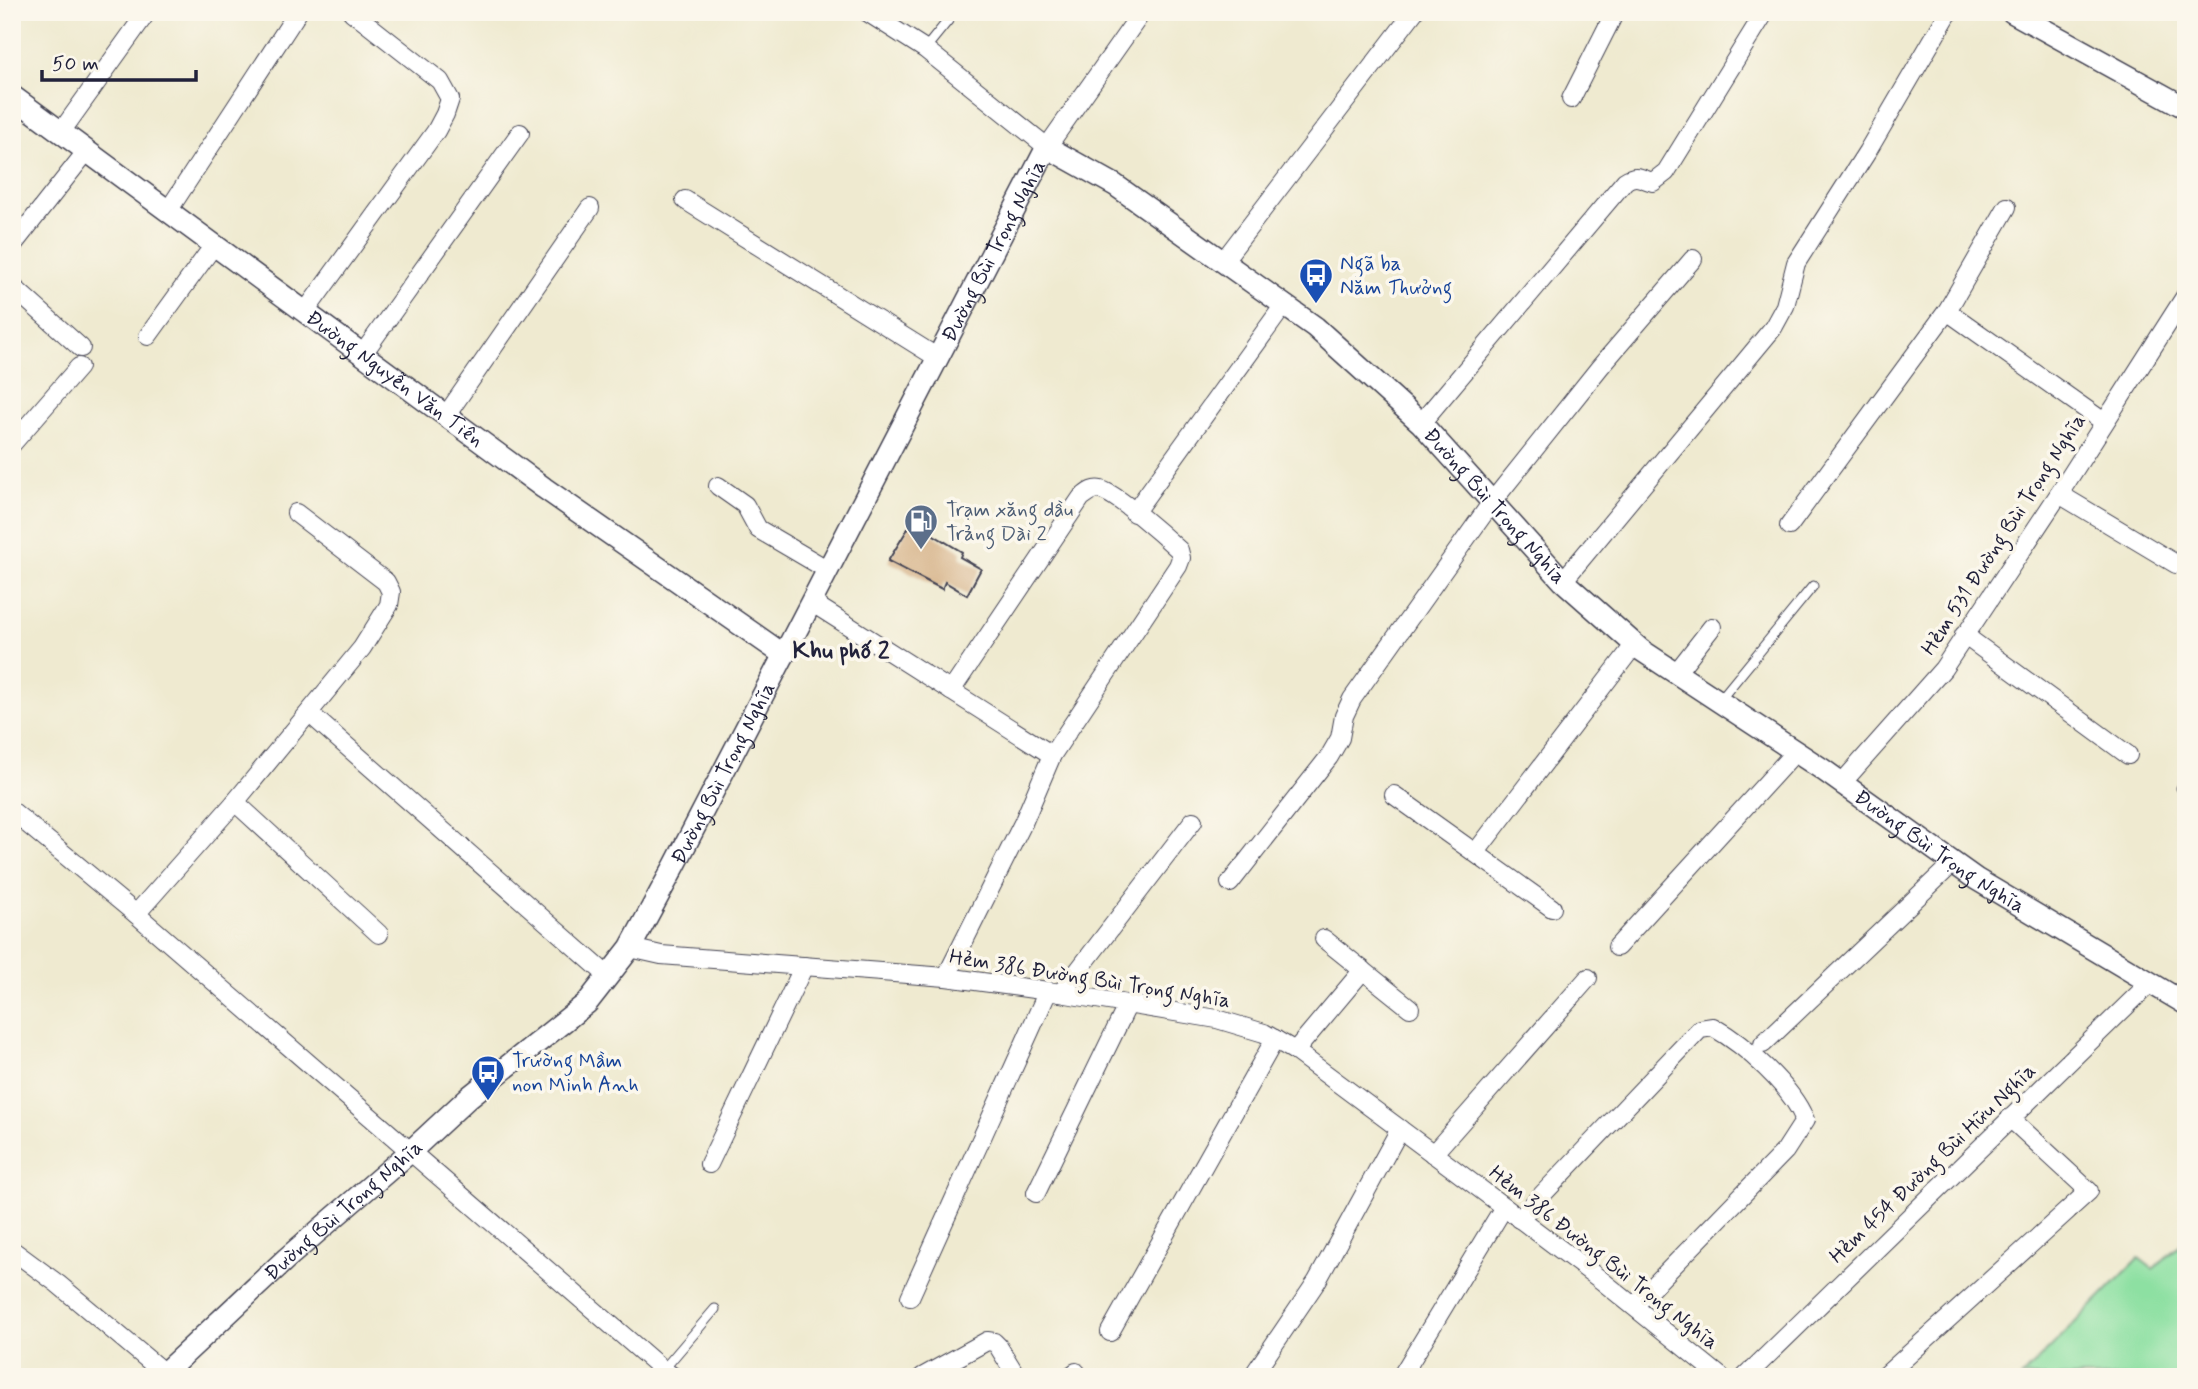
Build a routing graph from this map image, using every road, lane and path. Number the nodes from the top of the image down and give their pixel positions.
1 (147, 12) edge
2 (298, 12) edge
3 (352, 12) edge
4 (867, 12) edge
5 (955, 12) edge
6 (1142, 12) edge
7 (1414, 12) edge
8 (1615, 12) edge
9 (1765, 12) edge
10 (1949, 12) edge
11 (2012, 12) edge
12 (925, 49) junction
13 (12, 96) edge
14 (1571, 99) dead end
15 (2186, 108) edge
16 (61, 132) junction
17 (520, 133) dead end
18 (1047, 147) junction
19 (86, 152) junction
20 (685, 200) dead end
21 (2007, 207) dead end
22 (590, 208) dead end
23 (168, 211) junction
24 (214, 245) junction
25 (12, 246) edge
26 (1693, 259) dead end
27 (1224, 260) junction
28 (12, 286) edge
29 (2186, 295) edge
30 (1284, 305) junction
31 (1947, 311) junction
32 (305, 312) junction
33 (148, 335) dead end
34 (81, 348) dead end
35 (362, 355) junction
36 (938, 358) junction
37 (79, 367) dead end
38 (445, 417) junction
39 (2105, 422) junction
40 (1421, 423) junction
41 (15, 436) edge
42 (718, 486) dead end
43 (2059, 495) junction
44 (1492, 502) junction
45 (296, 513) dead end
46 (1134, 513) junction
47 (1789, 526) dead end
48 (2176, 564) dead end
49 (828, 570) junction
50 (1563, 581) junction
51 (1813, 586) dead end
52 (811, 602) junction
53 (1712, 627) dead end
54 (1964, 635) junction
55 (1635, 644) junction
56 (783, 655) junction
57 (1676, 673) junction
58 (951, 691) junction
59 (1718, 701) junction
60 (309, 713) junction
61 (1795, 752) junction
62 (1052, 755) junction
63 (2128, 755) dead end
64 (1840, 784) junction
65 (1394, 795) dead end
66 (235, 802) junction
67 (12, 811) edge
68 (1193, 821) dead end
69 (1476, 852) junction
70 (1953, 863) junction
71 (1230, 883) dead end
72 (1552, 908) dead end
73 (136, 914) junction
74 (379, 934) dead end
75 (1324, 939) dead end
76 (1617, 947) dead end
77 (630, 948) junction
78 (804, 966) junction
79 (1363, 970) junction
80 (608, 976) junction
81 (946, 978) junction
82 (1588, 978) dead end
83 (2151, 982) junction
84 (1055, 992) junction
85 (1128, 1004) junction
86 (2186, 1004) edge
87 (1410, 1008) dead end
88 (1275, 1039) junction
89 (1763, 1044) dead end
90 (1296, 1051) junction
91 (2010, 1118) junction
92 (1400, 1129) junction
93 (411, 1151) junction
94 (1433, 1154) junction
95 (709, 1164) dead end
96 (1037, 1193) dead end
97 (1504, 1207) junction
98 (1520, 1219) junction
99 (12, 1250) edge
100 (910, 1297) dead end
101 (1634, 1307) junction
102 (715, 1309) dead end
103 (1110, 1332) dead end
104 (162, 1375) edge
105 (665, 1375) edge
106 (922, 1377) edge
107 (1017, 1377) edge
108 (1252, 1377) edge
109 (1401, 1377) edge
110 (1721, 1377) edge
111 (1745, 1377) edge
112 (1884, 1377) edge

1 - 16 street
2 - 23 street
3 - 32 street
4 - 12 street
5 - 12 lane
6 - 18 street
7 - 27 street
8 - 14 street
9 - 40 street
10 - 50 street
11 - 15 street
12 - 18 street
13 - 16 street, Đường Nguyễn Văn Tiên
16 - 19 street, Đường Nguyễn Văn Tiên
17 - 35 street
18 - 27 street, Đường Bùi Trọng Nghĩa
18 - 36 street, Đường Bùi Trọng Nghĩa
19 - 23 street, Đường Nguyễn Văn Tiên
19 - 25 street
20 - 36 street
21 - 31 street
22 - 38 street
23 - 24 street, Đường Nguyễn Văn Tiên
24 - 32 street, Đường Nguyễn Văn Tiên
24 - 33 street
26 - 44 street
27 - 30 street, Đường Bùi Trọng Nghĩa
28 - 34 street
29 - 39 street, Hẻm 531 Đường Bùi Trọng Nghĩa
30 - 40 street, Đường Bùi Trọng Nghĩa
30 - 46 street
31 - 39 street
31 - 47 street
32 - 35 street, Đường Nguyễn Văn Tiên
35 - 38 street, Đường Nguyễn Văn Tiên
36 - 49 street, Đường Bùi Trọng Nghĩa
37 - 41 street
38 - 56 street, Đường Nguyễn Văn Tiên
39 - 43 street, Hẻm 531 Đường Bùi Trọng Nghĩa
40 - 44 street, Đường Bùi Trọng Nghĩa
42 - 49 street
43 - 48 street
43 - 54 street, Hẻm 531 Đường Bùi Trọng Nghĩa
44 - 50 street, Đường Bùi Trọng Nghĩa
44 - 71 street
45 - 60 street
46 - 58 street
46 - 62 street
49 - 52 street, Đường Bùi Trọng Nghĩa
50 - 55 street, Đường Bùi Trọng Nghĩa
51 - 59 lane
52 - 56 street, Đường Bùi Trọng Nghĩa
52 - 58 street
53 - 57 street
54 - 63 street
54 - 64 street, Hẻm 531 Đường Bùi Trọng Nghĩa
55 - 57 street, Đường Bùi Trọng Nghĩa
55 - 69 street
56 - 77 street, Đường Bùi Trọng Nghĩa
57 - 59 street, Đường Bùi Trọng Nghĩa
58 - 62 street
59 - 61 street, Đường Bùi Trọng Nghĩa
60 - 66 street
60 - 80 street
61 - 64 street, Đường Bùi Trọng Nghĩa
61 - 76 street
62 - 81 street
64 - 70 street, Đường Bùi Trọng Nghĩa
65 - 69 street
66 - 73 street
66 - 74 street
67 - 73 street
68 - 84 street
69 - 72 street
70 - 83 street, Đường Bùi Trọng Nghĩa
70 - 89 street
73 - 93 street
75 - 79 street
77 - 78 street, Hẻm 386 Đường Bùi Trọng Nghĩa
77 - 80 street, Đường Bùi Trọng Nghĩa
78 - 81 street, Hẻm 386 Đường Bùi Trọng Nghĩa
78 - 95 street
79 - 87 street
79 - 90 street
80 - 93 street, Đường Bùi Trọng Nghĩa
81 - 84 street, Hẻm 386 Đường Bùi Trọng Nghĩa
82 - 94 street
83 - 86 street, Đường Bùi Trọng Nghĩa
83 - 91 street, Hẻm 454 Đường Bùi Hữu Nghĩa
84 - 85 street, Hẻm 386 Đường Bùi Trọng Nghĩa
84 - 100 street
85 - 88 street, Hẻm 386 Đường Bùi Trọng Nghĩa
85 - 96 street
88 - 90 street, Hẻm 386 Đường Bùi Trọng Nghĩa
88 - 103 street
90 - 92 street, Hẻm 386 Đường Bùi Trọng Nghĩa
91 - 111 street, Hẻm 454 Đường Bùi Hữu Nghĩa
91 - 112 street
92 - 94 street, Hẻm 386 Đường Bùi Trọng Nghĩa
92 - 108 street
93 - 104 street, Đường Bùi Trọng Nghĩa
93 - 105 street
94 - 97 street, Hẻm 386 Đường Bùi Trọng Nghĩa
97 - 98 street, Hẻm 386 Đường Bùi Trọng Nghĩa
97 - 109 street
98 - 101 street, Hẻm 386 Đường Bùi Trọng Nghĩa
98 - 101 street
99 - 104 street
101 - 110 street, Hẻm 386 Đường Bùi Trọng Nghĩa
102 - 105 lane
106 - 107 street

